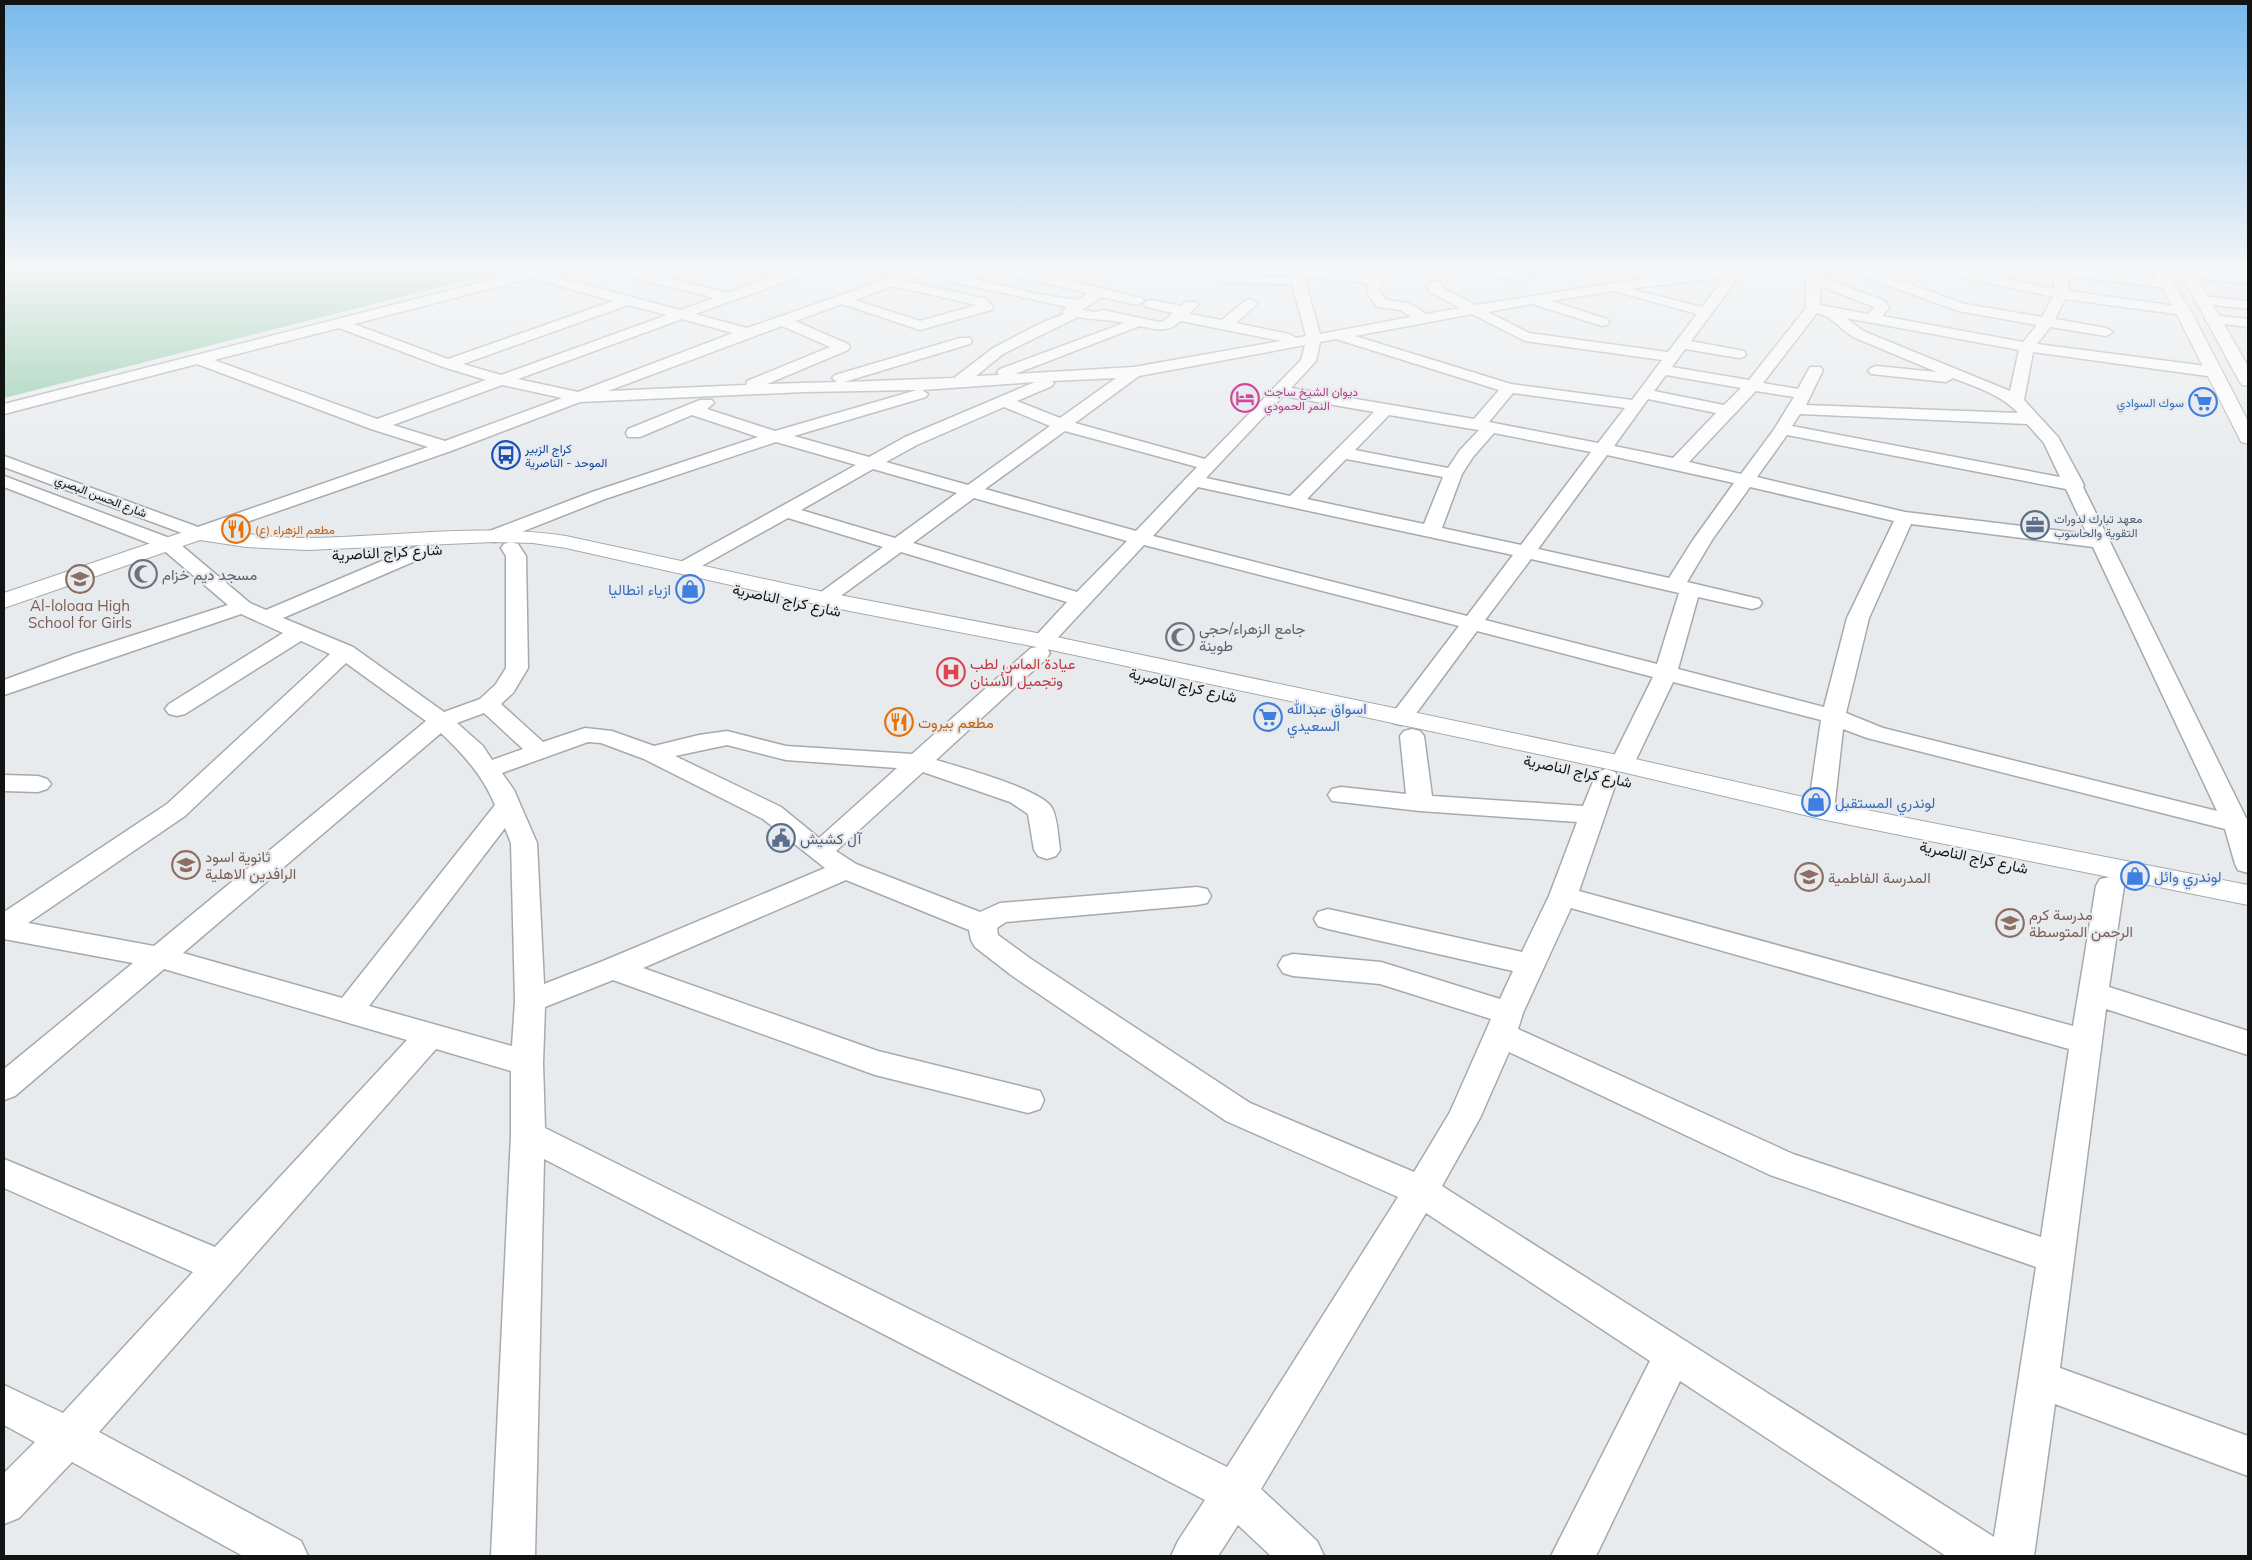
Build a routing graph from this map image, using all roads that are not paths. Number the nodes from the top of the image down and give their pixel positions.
1 (249, 343) edge
2 (265, 343) edge
3 (392, 343) edge
4 (508, 343) edge
5 (605, 343) edge
6 (722, 343) edge
7 (833, 343) edge
8 (959, 343) edge
9 (971, 343) edge
10 (1014, 343) edge
11 (1081, 343) edge
12 (1291, 343) edge
13 (1307, 343) edge
14 (1361, 343) edge
15 (1568, 343) edge
16 (1683, 343) edge
17 (1789, 343) edge
18 (1881, 343) edge
19 (2003, 343) edge
20 (2030, 343) edge
21 (2107, 343) edge
22 (2199, 343) edge
23 (2227, 343) edge
24 (2027, 347) junction
25 (1256, 349) junction
26 (998, 351) junction
27 (1739, 354) dead end
28 (2097, 356) junction
29 (1672, 357) junction
30 (200, 360) junction
31 (448, 364) junction
32 (1288, 365) junction
33 (1815, 370) dead end
34 (1876, 370) dead end
35 (1134, 372) junction
36 (2214, 372) junction
37 (1064, 375) junction
38 (1966, 376) junction
39 (2247, 376) edge
40 (501, 380) junction
41 (984, 380) junction
42 (961, 382) junction
43 (1752, 386) junction
44 (805, 388) junction
45 (1509, 388) junction
46 (737, 391) junction
47 (1279, 391) junction
48 (581, 397) junction
49 (1640, 399) junction
50 (1003, 401) junction
51 (1799, 402) junction
52 (2016, 402) junction
53 (4, 404) edge
54 (4, 409) edge
55 (692, 409) junction
56 (1386, 410) junction
57 (1728, 411) junction
58 (2242, 416) edge
59 (2034, 419) junction
60 (1060, 424) junction
61 (377, 425) junction
62 (1484, 427) junction
63 (1782, 429) junction
64 (634, 433) dead end
65 (773, 436) junction
66 (2248, 438) edge
67 (445, 447) junction
68 (1602, 450) junction
69 (1342, 453) junction
70 (4, 461) edge
71 (872, 464) junction
72 (1677, 464) junction
73 (1208, 465) junction
74 (1453, 474) junction
75 (1746, 480) junction
76 (1194, 481) junction
77 (4, 482) edge
78 (2074, 485) junction
79 (26, 491) junction
80 (970, 491) junction
81 (4, 494) edge
82 (1294, 502) junction
83 (785, 511) junction
84 (1904, 518) junction
85 (1431, 531) junction
86 (198, 533) junction
87 (1140, 538) junction
88 (502, 542) junction
89 (2102, 542) junction
90 (168, 544) junction
91 (896, 546) junction
92 (422, 551) junction
93 (1526, 552) junction
94 (684, 568) junction
95 (1682, 587) junction
96 (9, 597) edge
97 (824, 599) junction
98 (1081, 600) junction
99 (1752, 603) dead end
100 (254, 613) junction
101 (1472, 624) junction
102 (299, 633) junction
103 (1041, 647) junction
104 (345, 652) junction
105 (1664, 674) junction
106 (4, 688) edge
107 (488, 704) junction
108 (176, 709) dead end
109 (1834, 716) junction
110 (441, 721) junction
111 (1407, 727) junction
112 (538, 750) junction
113 (653, 754) junction
114 (918, 762) junction
115 (487, 770) junction
116 (1614, 770) junction
117 (4, 783) edge
118 (38, 784) dead end
119 (1341, 795) dead end
120 (1420, 803) junction
121 (508, 806) junction
122 (1821, 810) junction
123 (1591, 815) junction
124 (2242, 825) edge
125 (1047, 850) dead end
126 (818, 852) junction
127 (2248, 864) edge
128 (846, 870) junction
129 (2110, 886) junction
130 (2248, 895) edge
131 (1196, 896) dead end
132 (1563, 896) junction
133 (2248, 914) edge
134 (1328, 919) dead end
135 (982, 924) junction
136 (4, 928) edge
137 (159, 957) junction
138 (1531, 964) junction
139 (1293, 965) dead end
140 (613, 969) junction
141 (2093, 993) junction
142 (530, 1001) junction
143 (348, 1012) junction
144 (1504, 1024) junction
145 (429, 1036) junction
146 (2086, 1042) junction
147 (2248, 1043) edge
148 (527, 1063) junction
149 (4, 1087) edge
150 (1028, 1100) dead end
151 (528, 1134) junction
152 (4, 1173) edge
153 (1421, 1190) junction
154 (2056, 1258) junction
155 (221, 1267) junction
156 (1673, 1355) junction
157 (2040, 1380) junction
158 (4, 1404) edge
159 (68, 1436) junction
160 (2248, 1456) edge
161 (1235, 1493) junction
162 (4, 1503) edge
163 (286, 1556) edge
164 (513, 1556) edge
165 (1192, 1556) edge
166 (1302, 1556) edge
167 (1573, 1556) edge
168 (1984, 1556) edge
169 (2012, 1556) edge

1 - 53 street
2 - 30 street
3 - 31 street
4 - 31 street
5 - 40 street
6 - 48 street
7 - 46 street
8 - 44 street
9 - 26 street
10 - 26 street
11 - 41 street
12 - 25 street
13 - 32 street
14 - 45 street
15 - 29 street
16 - 29 street
17 - 43 street
18 - 38 street
19 - 24 street
20 - 24 street
21 - 28 street
22 - 36 main road
23 - 39 main road
24 - 28 street
24 - 52 street
25 - 32 street
25 - 35 street
26 - 42 street
27 - 29 street
28 - 36 street
29 - 43 street
29 - 49 street
30 - 54 street
30 - 61 street
31 - 40 street
32 - 47 street
33 - 51 street
34 - 38 street
35 - 37 street
35 - 60 street
36 - 58 main road
37 - 41 street
37 - 50 street
38 - 52 street
40 - 48 street
40 - 61 street
41 - 42 street
42 - 44 street
42 - 65 street
43 - 51 street
43 - 57 street
44 - 46 street
45 - 49 street
45 - 62 street
46 - 48 street
46 - 55 street
47 - 56 street
47 - 73 street
48 - 67 street
49 - 57 street
49 - 68 street
50 - 60 street
50 - 71 street
51 - 59 street
51 - 63 street
52 - 59 street
55 - 64 street
55 - 65 street
56 - 62 street
56 - 69 street
57 - 72 street
58 - 66 main road
59 - 78 street
60 - 73 street
60 - 80 street
61 - 67 street
62 - 68 street
62 - 74 street
63 - 75 street
63 - 78 street
65 - 71 street
65 - 88 street
67 - 86 street
68 - 72 street
68 - 93 street
69 - 74 street
69 - 82 street
70 - 86 street, شارع الحسن البصري
71 - 80 street
71 - 83 street
72 - 75 street
73 - 76 street
74 - 85 street
75 - 84 street
75 - 95 street
76 - 82 street
76 - 87 street
77 - 79 street, شارع الحسن البصري
78 - 89 street
79 - 81 street
79 - 90 street, شارع الحسن البصري
80 - 87 street
80 - 91 street
82 - 85 street
83 - 91 street
83 - 94 street
84 - 89 street
84 - 109 street
85 - 93 street
86 - 88 main road, شارع كراج الناصرية
86 - 90 main road
87 - 98 street
87 - 101 street
88 - 92 main road, شارع كراج الناصرية
88 - 94 main road, شارع كراج الناصرية
88 - 103 main road, شارع كراج الناصرية
88 - 107 street
89 - 124 street
90 - 92 main road, شارع كراج الناصرية
90 - 96 main road
90 - 100 street, شارع الحسن البصري
91 - 97 street
91 - 98 street
92 - 100 street
93 - 95 street
93 - 101 street
94 - 97 main road, شارع كراج الناصرية
95 - 99 street
95 - 105 street
97 - 103 main road, شارع كراج الناصرية
98 - 103 street
100 - 102 street, شارع الحسن البصري
100 - 106 street
101 - 105 street
101 - 111 street
102 - 104 street, شارع الحسن البصري
102 - 108 street
103 - 111 main road, شارع كراج الناصرية
103 - 114 street
104 - 110 street, شارع الحسن البصري
104 - 136 street
105 - 109 street
105 - 116 street
107 - 110 street
107 - 112 street
109 - 122 street
109 - 124 street
110 - 115 street, شارع الحسن البصري
110 - 137 street
111 - 116 main road, شارع كراج الناصرية
111 - 120 street
112 - 113 street
112 - 115 street
113 - 114 street
113 - 126 street
114 - 125 street
114 - 126 street
115 - 121 street, شارع الحسن البصري
116 - 122 main road, شارع كراج الناصرية
116 - 123 street
116 - 129 main road, شارع كراج الناصرية
117 - 118 street
119 - 120 street
120 - 123 street
121 - 142 street, شارع الحسن البصري
121 - 143 street
122 - 130 main road, شارع كراج الناصرية
123 - 132 street
124 - 127 street
126 - 128 street
128 - 135 street
128 - 140 street
129 - 133 main road, شارع كراج الناصرية
129 - 141 street
131 - 135 street
132 - 138 street
132 - 146 street
134 - 138 street
135 - 153 street
136 - 137 street
137 - 143 street
137 - 149 street
138 - 144 street
139 - 144 street
140 - 142 street
140 - 150 street
141 - 146 street
141 - 147 street
142 - 148 street, شارع الحسن البصري
143 - 145 street
144 - 153 street
144 - 154 street
145 - 148 street
145 - 155 street
146 - 154 street
148 - 151 street, شارع الحسن البصري
151 - 161 street
151 - 164 street, شارع الحسن البصري
152 - 155 street
153 - 156 street
153 - 161 street
154 - 157 street
155 - 159 street
156 - 167 street
156 - 168 street
157 - 160 street
157 - 169 street
158 - 159 street
159 - 162 street
159 - 163 street
161 - 165 street
161 - 166 street

